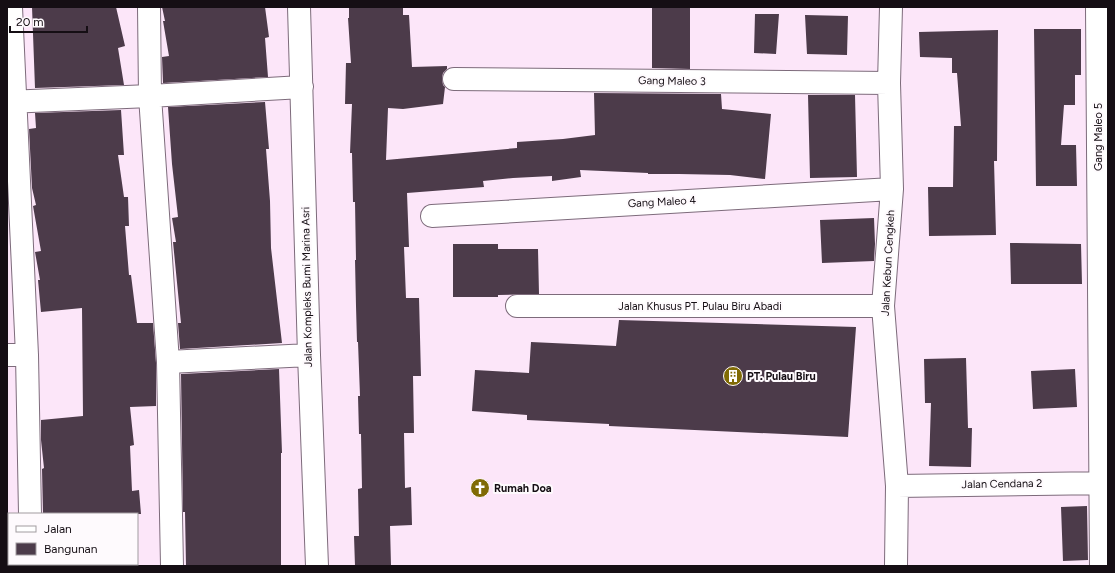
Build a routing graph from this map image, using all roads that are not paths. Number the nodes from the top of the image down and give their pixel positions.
1 (11, 7) edge
2 (149, 7) edge
3 (300, 7) edge
4 (890, 7) edge
5 (1097, 7) edge
6 (454, 79) dead end
7 (889, 83) junction
8 (302, 87) junction
9 (150, 96) junction
10 (11, 102) edge
11 (892, 189) junction
12 (432, 216) dead end
13 (517, 306) dead end
14 (883, 306) junction
15 (309, 354) junction
16 (17, 355) edge
17 (168, 362) junction
18 (1104, 483) edge
19 (897, 486) junction
20 (30, 513) edge
21 (172, 566) edge
22 (317, 566) edge
23 (896, 566) edge
24 (1101, 566) edge

1 - 10 street
2 - 9 street
3 - 8 street, Jalan Kompleks Bumi Marina Asri
4 - 7 street, Jalan Kebun Cengkeh
5 - 18 street, Gang Maleo 5
6 - 7 street, Gang Maleo 3
7 - 11 street, Jalan Kebun Cengkeh
8 - 9 street
8 - 15 street, Jalan Kompleks Bumi Marina Asri
9 - 10 street
9 - 17 street
10 - 16 street
11 - 12 street, Gang Maleo 4
11 - 14 street, Jalan Kebun Cengkeh
13 - 14 street, Jalan Khusus PT. Pulau Biru Abadi
14 - 19 street, Jalan Kebun Cengkeh
15 - 17 street
15 - 22 street, Jalan Kompleks Bumi Marina Asri
16 - 20 street
17 - 21 street
18 - 19 street, Jalan Cendana 2
18 - 24 street, Gang Maleo 5
19 - 23 street, Jalan Kebun Cengkeh

